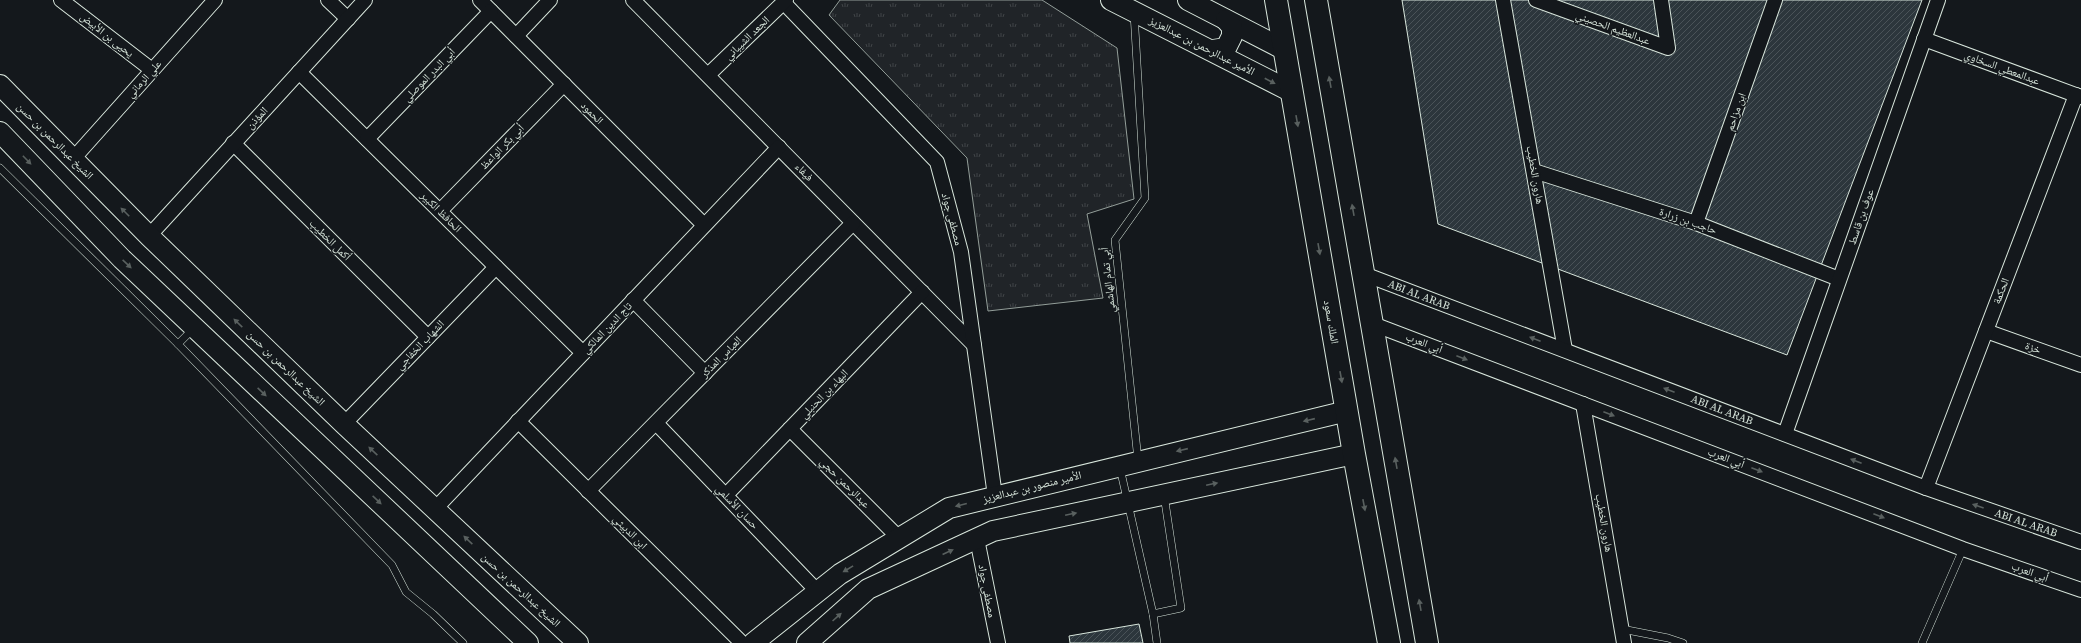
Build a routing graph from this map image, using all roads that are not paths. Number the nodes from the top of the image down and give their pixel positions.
1 (61, 0) edge
2 (216, 0) edge
3 (328, 0) edge
4 (366, 0) edge
5 (480, 0) edge
6 (550, 0) edge
7 (1111, 0) edge
8 (1188, 0) edge
9 (1276, 0) edge
10 (1316, 0) edge
11 (1503, 0) edge
12 (1536, 0) edge
13 (1660, 0) edge
14 (1775, 0) edge
15 (1938, 0) edge
16 (785, 1) edge
17 (642, 3) edge
18 (491, 11) junction
19 (1134, 11) junction
20 (348, 19) junction
21 (1226, 20) junction
22 (516, 36) junction
23 (1924, 39) junction
24 (1213, 50) junction
25 (1285, 50) junction
26 (152, 70) junction
27 (299, 72) junction
28 (708, 75) junction
29 (564, 84) junction
30 (0, 86) edge
31 (1292, 92) junction
32 (2078, 96) edge
33 (0, 132) edge
34 (367, 139) junction
35 (233, 143) junction
36 (779, 147) junction
37 (73, 160) junction
38 (0, 168) edge
39 (1534, 170) junction
40 (440, 211) junction
41 (854, 223) junction
42 (1696, 223) junction
43 (704, 226) junction
44 (149, 236) junction
45 (496, 267) junction
46 (1364, 274) junction
47 (1839, 279) junction
48 (922, 292) junction
49 (633, 300) junction
50 (1373, 324) junction
51 (194, 327) junction
52 (1986, 331) junction
53 (428, 337) junction
54 (178, 344) junction
55 (974, 345) junction
56 (1565, 350) junction
57 (269, 352) junction
58 (583, 353) junction
59 (2081, 365) edge
60 (705, 373) junction
61 (247, 377) junction
62 (1583, 404) junction
63 (1347, 412) junction
64 (518, 421) junction
65 (656, 423) junction
66 (344, 424) junction
67 (790, 429) junction
68 (1785, 434) junction
69 (1354, 454) junction
70 (1138, 461) junction
71 (1120, 466) junction
72 (1926, 488) junction
73 (588, 491) junction
74 (1164, 494) junction
75 (726, 495) junction
76 (995, 496) junction
77 (1127, 502) junction
78 (435, 509) junction
79 (899, 538) junction
80 (977, 538) junction
81 (2081, 542) edge
82 (1964, 549) junction
83 (2081, 590) edge
84 (818, 592) junction
85 (1153, 614) junction
86 (1623, 636) edge
87 (463, 643) edge
88 (528, 643) edge
89 (578, 643) edge
90 (742, 643) edge
91 (753, 643) edge
92 (807, 643) edge
93 (998, 643) edge
94 (1157, 643) edge
95 (1389, 643) edge
96 (1426, 643) edge
97 (1683, 643) edge
98 (1922, 643) edge

1 - 26 street, يحيى بن الأبيض
2 - 26 street, علي الرماني
3 - 20 street
4 - 20 street, المؤذن
5 - 18 street, الحمود
6 - 22 street
7 - 19 street, الأمير عبدالرحمن بن عبدالعزيز
8 - 21 street
9 - 25 main road, الملك سعود
46 -> 10 main road
11 - 39 street, هارون الخطيب
12 - 13 street, عبدالعظيم الحصيني
14 - 42 street, ابن مزاحم
15 - 23 street, عوف بن قاسط
16 - 28 street, الجعد الشيباني
16 - 55 street, مصطفى جواد
17 - 28 street, فيفاء
18 - 22 street, الحمود
18 - 34 street, أبي البدر الموصلي
19 - 24 street, الأمير عبدالرحمن بن عبدالعزيز
19 - 70 lane, أبي تمام الهاشمي
20 - 27 street, المؤذن
21 - 24 street
21 - 25 street
22 - 29 street, الحمود
23 - 32 street, عبدالمعطي السخاوي
23 - 47 street, عوف بن قاسط
24 -> 31 street, الأمير عبدالرحمن بن عبدالعزيز
25 - 31 main road, الملك سعود
26 - 37 street, علي الرماني
27 - 34 street, الحافظ الكبير
27 - 35 street, المؤذن
28 - 36 street, فيفاء
29 - 40 street, أبي بكر الواعظ
29 - 43 street, الحمود
30 - 37 street, الشيخ عبدالرحمن بن حسن
31 -> 63 main road, الملك سعود
32 - 52 street, الحكمة
33 -> 51 street
34 - 40 street, الحافظ الكبير
35 - 44 street, المؤذن
35 - 53 street, أكمل الخطيب
36 - 41 street, فيفاء
36 - 43 street, تاج الدين المالكي
44 -> 37 street, الشيخ عبدالرحمن بن حسن
38 - 54 lane
39 - 42 street, حاجب بن زرارة
39 - 56 street, هارون الخطيب
40 - 45 street, الحافظ الكبير
41 - 48 street, فيفاء
41 - 60 street, العباس المذكر
42 - 47 street, حاجب بن زرارة
43 - 49 street, تاج الدين المالكي
57 -> 44 street, الشيخ عبدالرحمن بن حسن
45 - 53 street, الشهاب الخفاجي
45 - 58 street, الحافظ الكبير
46 - 50 main road
56 -> 46 street, ABI AL ARAB
47 - 68 street, عوف بن قاسط
48 - 55 street, فيفاء
48 - 67 street, البهاء بن الحنبلي
49 - 58 street, تاج الدين المالكي
49 - 60 street
50 -> 62 street, أبي العرب
96 -> 50 main road
51 - 54 lane
51 - 61 street
52 - 59 street, خزة
52 - 72 street, الحكمة
53 - 66 street, الشهاب الخفاجي
54 - 87 lane
55 - 76 street, مصطفى جواد
68 -> 56 street, ABI AL ARAB
57 - 61 street
57 - 66 street, الشيخ عبدالرحمن بن حسن
58 - 64 street, تاج الدين المالكي
60 - 65 street, العباس المذكر
61 -> 88 street
62 -> 82 street, أبي العرب
62 - 86 street, هارون الخطيب
63 - 69 main road, الملك سعود
63 -> 70 street, الأمير منصور بن عبدالعزيز
64 - 73 street, ابن الدبيثي
64 - 78 street, تاج الدين المالكي
65 - 73 street, العباس المذكر
65 - 75 street, حسان الأسلمي
78 -> 66 street, الشيخ عبدالرحمن بن حسن
67 - 75 street, البهاء بن الحنبلي
67 - 79 street, عبدالرحمن حجي
72 -> 68 street, ABI AL ARAB
74 -> 69 street
69 -> 95 main road, الملك سعود
70 - 71 street, الأمير منصور بن عبدالعزيز
71 - 76 street, الأمير منصور بن عبدالعزيز
71 - 77 lane
81 -> 72 street, ABI AL ARAB
73 - 90 street, ابن الدبيثي
74 - 77 street
74 - 85 lane
75 - 84 street, حسان الأسلمي
76 -> 79 street, الأمير منصور بن عبدالعزيز
80 -> 77 street
77 - 85 lane
89 -> 78 street, الشيخ عبدالرحمن بن حسن
79 -> 84 street, الأمير منصور بن عبدالعزيز
92 -> 80 street
80 - 93 street, مصطفى جواد
82 - 83 street, أبي العرب
82 - 98 lane
84 - 91 street, الأمير منصور بن عبدالعزيز
85 - 94 lane
86 - 97 lane

